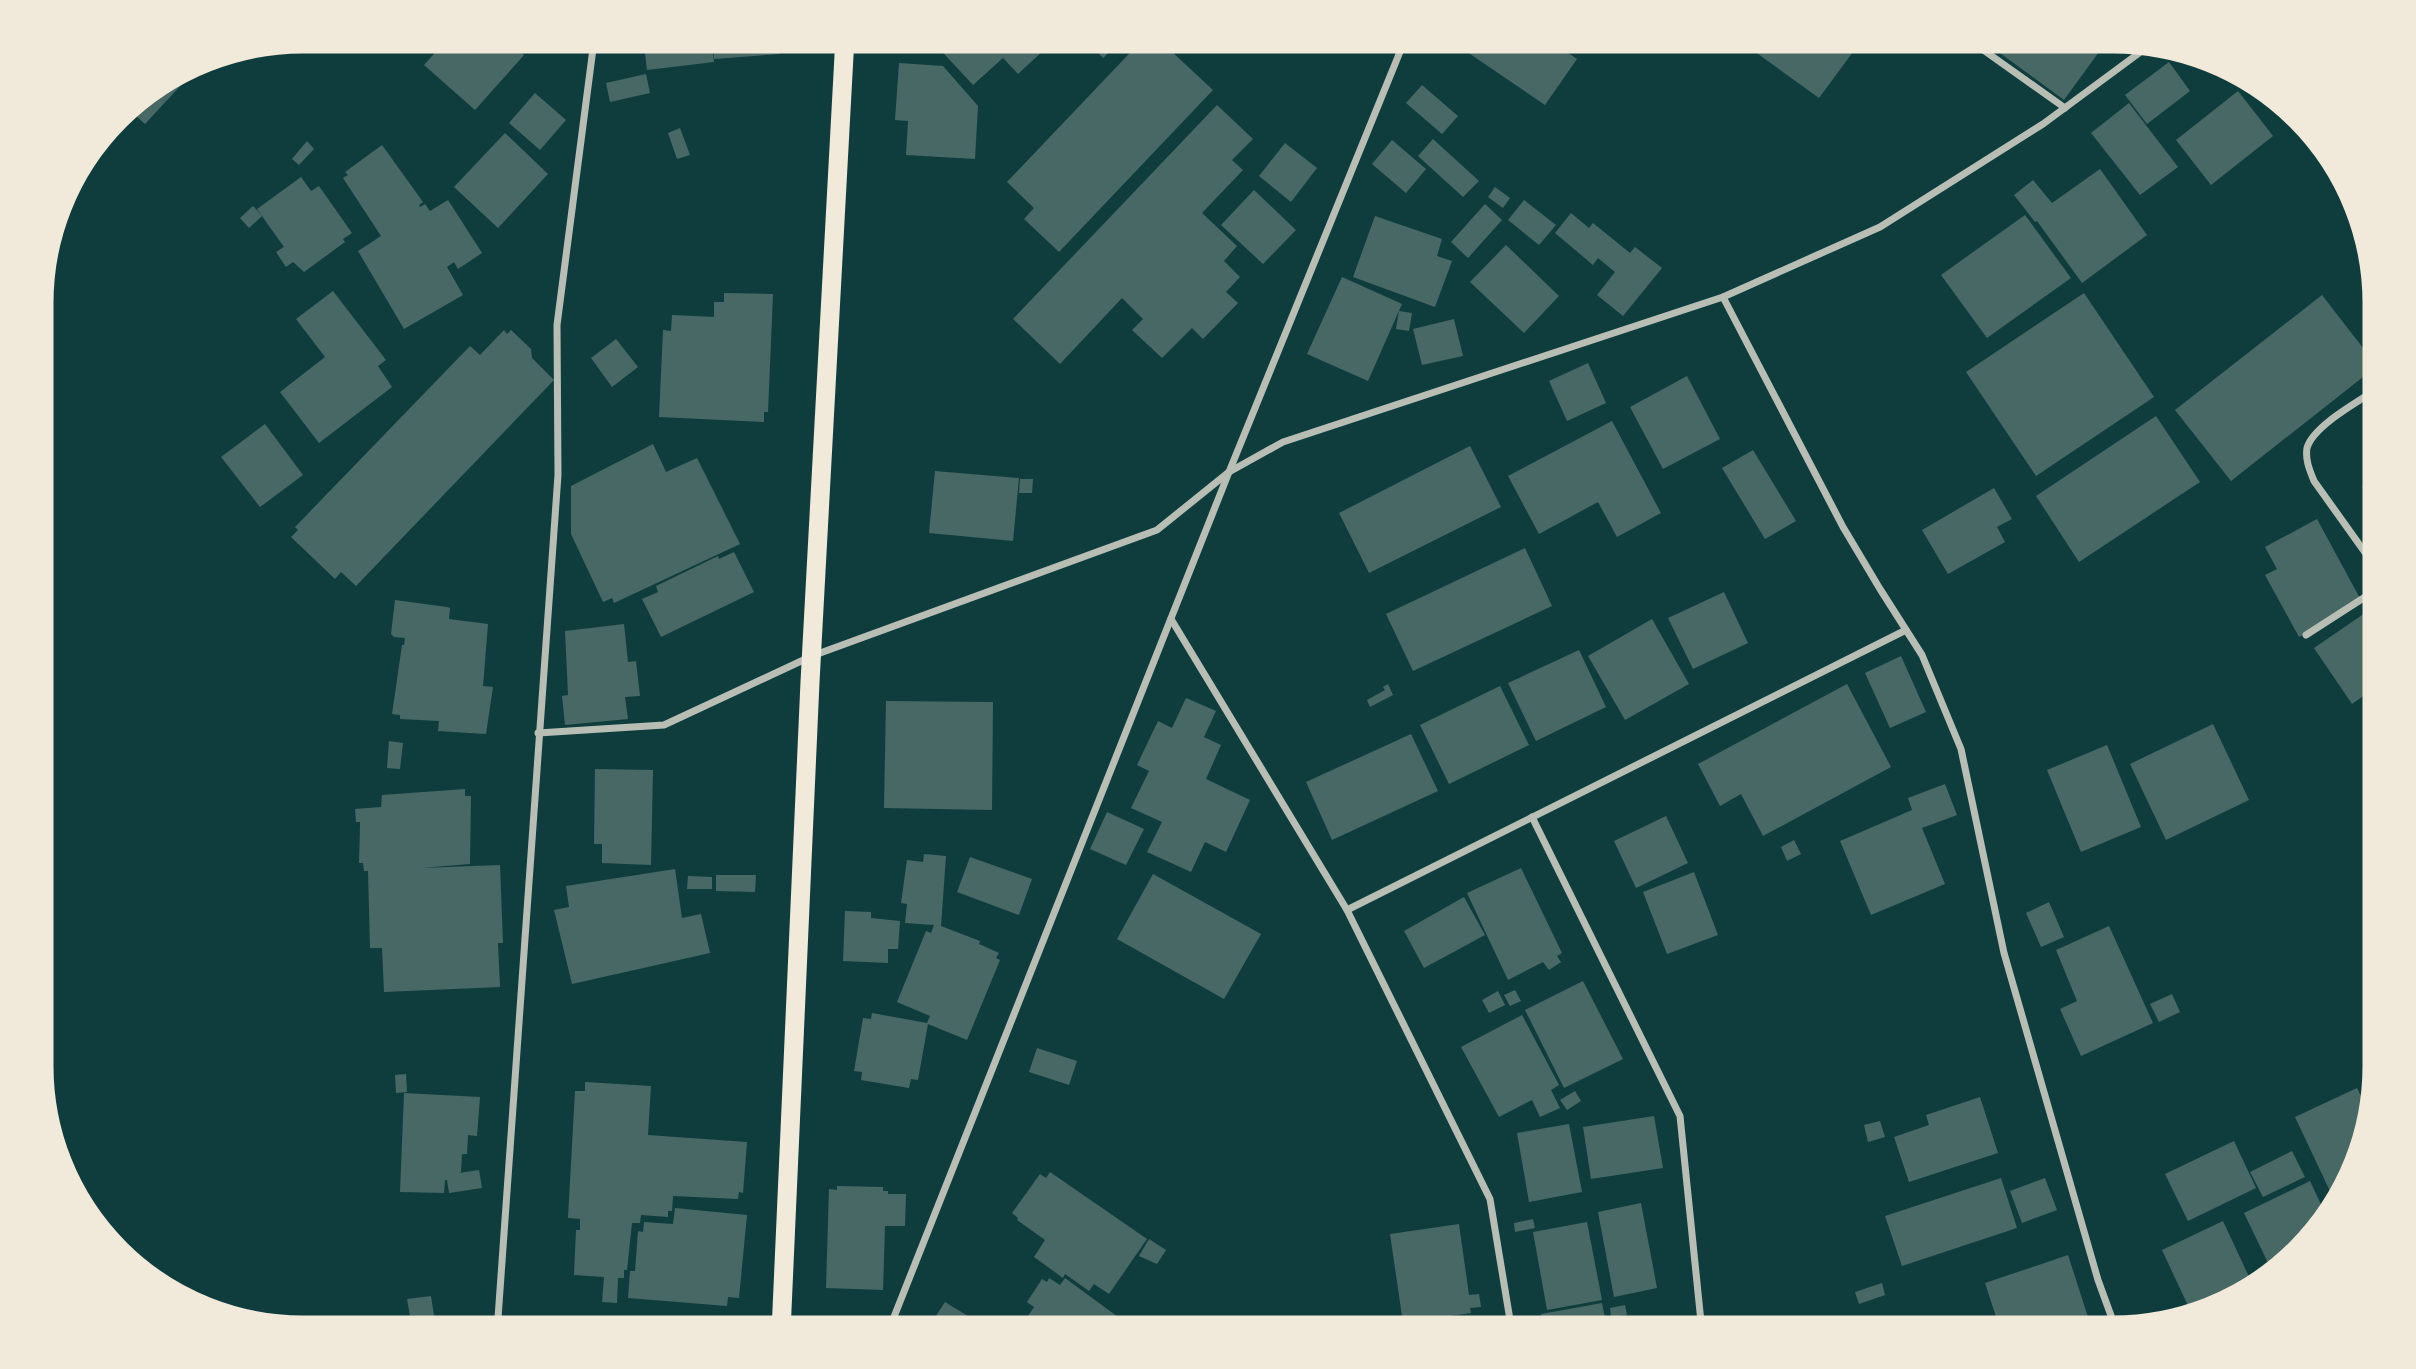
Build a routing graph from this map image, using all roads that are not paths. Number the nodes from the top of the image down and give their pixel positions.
1 (593, 49) edge
2 (844, 49) edge
3 (1401, 49) edge
4 (1982, 49) edge
5 (2142, 51) edge
6 (2065, 108) junction
7 (1723, 297) junction
8 (2367, 396) edge
9 (1229, 472) junction
10 (2367, 555) edge
11 (2367, 596) edge
12 (1171, 619) junction
13 (1906, 629) junction
14 (2306, 635) dead end
15 (812, 656) junction
16 (538, 733) junction
17 (1532, 817) junction
18 (1347, 910) junction
19 (498, 1320) edge
20 (782, 1320) edge
21 (893, 1320) edge
22 (1510, 1320) edge
23 (1702, 1320) edge
24 (2113, 1320) edge

1 - 16 street
2 - 15 highway
3 - 9 street
4 - 6 street
5 - 6 street
6 - 7 street
7 - 9 street
7 - 13 street
8 - 10 street
9 - 12 street
9 - 15 street
11 - 14 street
12 - 18 street
12 - 21 street
13 - 17 street
13 - 24 street
15 - 16 street
15 - 20 highway
16 - 19 street
17 - 18 street
17 - 23 street
18 - 22 street

